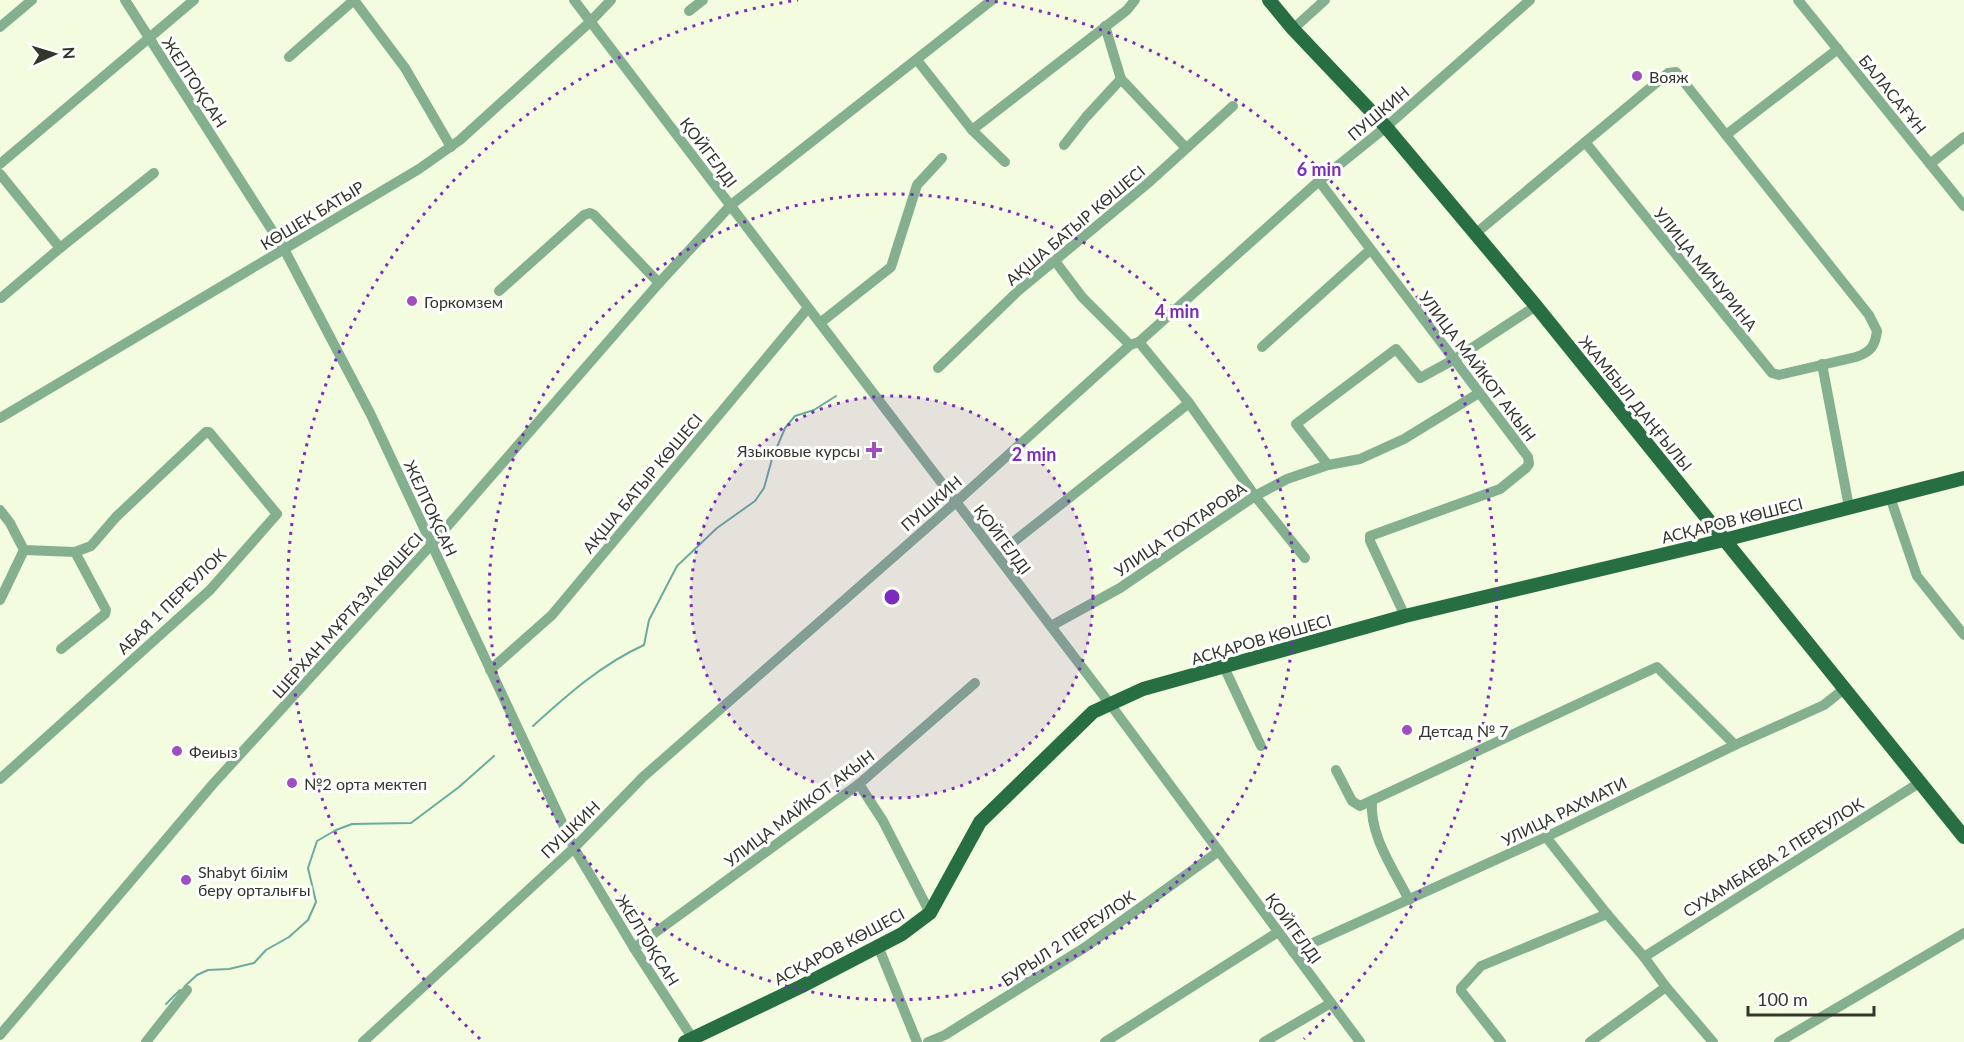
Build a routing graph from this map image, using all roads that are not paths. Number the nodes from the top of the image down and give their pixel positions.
1 (32, 0) edge
2 (125, 0) edge
3 (194, 0) edge
4 (574, 0) edge
5 (611, 0) edge
6 (702, 0) edge
7 (992, 0) edge
8 (1119, 0) edge
9 (1135, 0) edge
10 (1269, 0) edge
11 (1325, 0) edge
12 (1530, 0) edge
13 (1798, 0) edge
14 (1127, 10) junction
15 (689, 11) dead end
16 (590, 22) junction
17 (1105, 26) junction
18 (0, 27) edge
19 (1293, 29) junction
20 (150, 39) junction
21 (1838, 49) junction
22 (289, 57) dead end
23 (916, 60) junction
24 (1121, 79) junction
25 (1233, 106) dead end
26 (1386, 127) junction
27 (972, 130) junction
28 (1726, 135) junction
29 (1964, 137) edge
30 (1586, 142) junction
31 (1064, 145) dead end
32 (451, 147) junction
33 (1186, 148) junction
34 (942, 158) dead end
35 (1005, 162) dead end
36 (0, 164) edge
37 (1930, 164) junction
38 (154, 173) dead end
39 (0, 174) edge
40 (1319, 181) junction
41 (731, 205) junction
42 (1964, 206) edge
43 (1475, 234) junction
44 (60, 248) junction
45 (284, 249) junction
46 (1370, 250) junction
47 (1054, 261) junction
48 (659, 283) junction
49 (499, 291) dead end
50 (1, 298) edge
51 (1536, 306) junction
52 (808, 308) junction
53 (820, 323) junction
54 (1134, 343) junction
55 (1262, 347) dead end
56 (1455, 359) junction
57 (1822, 364) junction
58 (938, 369) dead end
59 (1479, 393) junction
60 (1189, 403) junction
61 (0, 417) edge
62 (1328, 465) junction
63 (1964, 478) edge
64 (1255, 496) junction
65 (1890, 496) junction
66 (956, 502) junction
67 (1849, 507) junction
68 (0, 510) edge
69 (1724, 540) junction
70 (432, 544) junction
71 (24, 550) junction
72 (75, 552) junction
73 (997, 555) junction
74 (1305, 558) dead end
75 (0, 600) edge
76 (1405, 616) junction
77 (1051, 626) junction
78 (1964, 635) edge
79 (61, 649) dead end
80 (1224, 667) junction
81 (490, 670) junction
82 (975, 683) dead end
83 (1844, 689) junction
84 (1110, 704) junction
85 (1735, 745) junction
86 (1261, 746) dead end
87 (1336, 770) dead end
88 (0, 779) edge
89 (1919, 783) junction
90 (859, 784) junction
91 (1372, 801) junction
92 (1546, 837) junction
93 (1964, 837) edge
94 (574, 848) junction
95 (1219, 851) junction
96 (1409, 900) junction
97 (930, 913) junction
98 (1607, 914) junction
99 (1278, 932) junction
100 (1964, 933) edge
101 (878, 946) junction
102 (634, 948) junction
103 (1293, 952) junction
104 (1644, 957) junction
105 (1666, 987) junction
106 (187, 990) dead end
107 (1331, 1003) junction
108 (0, 1035) edge
109 (947, 1039) edge
110 (691, 1040) edge
111 (146, 1042) edge
112 (363, 1042) edge
113 (917, 1042) edge
114 (928, 1042) edge
115 (1105, 1042) edge
116 (1263, 1042) edge
117 (1360, 1042) edge
118 (1502, 1042) edge
119 (1590, 1042) edge
120 (1713, 1042) edge
121 (1779, 1042) edge

1 - 18 street
2 - 20 street, ЖЕЛТОҚСАН
3 - 20 street
4 - 16 street, ҚОЙГЕЛДІ
5 - 16 street, КӨШЕК БАТЫР
6 - 15 street
7 - 23 street, ШЕРХАН МҰРТАЗА КӨШЕСІ
8 - 14 street
9 - 14 street
10 - 19 main road, ЖАМБЫЛ ДАҢҒЫЛЫ
11 - 19 street
12 - 26 street, ПУШКИН
13 - 21 street, БАЛАСАҒҰН
14 - 17 street
16 - 32 street, КӨШЕК БАТЫР
16 - 41 street, ҚОЙГЕЛДІ
17 - 24 street
17 - 27 street
19 - 26 main road, ЖАМБЫЛ ДАҢҒЫЛЫ
20 - 36 street
20 - 45 street, ЖЕЛТОҚСАН
21 - 28 street
21 - 37 street, БАЛАСАҒҰН
22 - 32 street
23 - 27 street
23 - 41 street, ШЕРХАН МҰРТАЗА КӨШЕСІ
24 - 31 street
24 - 33 street
25 - 33 street, АҚША БАТЫР КӨШЕСІ
26 - 40 street, ПУШКИН
26 - 43 main road, ЖАМБЫЛ ДАҢҒЫЛЫ
27 - 35 street
28 - 30 street, УЛИЦА МИЧУРИНА
28 - 57 street, УЛИЦА МИЧУРИНА
29 - 37 street
30 - 43 street, УЛИЦА МИЧУРИНА
30 - 57 street, УЛИЦА МИЧУРИНА
32 - 45 street, КӨШЕК БАТЫР
33 - 47 street, АҚША БАТЫР КӨШЕСІ
34 - 53 street
37 - 42 street, БАЛАСАҒҰН
38 - 44 street
39 - 44 street
40 - 46 street, УЛИЦА МАЙКОТ АКЫН
40 - 54 street, ПУШКИН
41 - 48 street, ШЕРХАН МҰРТАЗА КӨШЕСІ
41 - 52 street, ҚОЙГЕЛДІ
43 - 51 main road, ЖАМБЫЛ ДАҢҒЫЛЫ
44 - 50 street
45 - 61 street, КӨШЕК БАТЫР
45 - 70 street, ЖЕЛТОҚСАН
46 - 55 street
46 - 56 street, УЛИЦА МАЙКОТ АКЫН
47 - 54 street
47 - 58 street, АҚША БАТЫР КӨШЕСІ
48 - 49 street
48 - 70 street, ШЕРХАН МҰРТАЗА КӨШЕСІ
51 - 56 street
51 - 69 main road, ЖАМБЫЛ ДАҢҒЫЛЫ
52 - 53 street, ҚОЙГЕЛДІ
52 - 81 street, АҚША БАТЫР КӨШЕСІ
53 - 66 street, ҚОЙГЕЛДІ
54 - 60 street
54 - 66 street, ПУШКИН
56 - 59 street, УЛИЦА МАЙКОТ АКЫН
56 - 62 street
57 - 67 street
59 - 62 street, УЛИЦА ТОХТАРОВА
59 - 76 street, УЛИЦА МАЙКОТ АКЫН
60 - 64 street
60 - 73 street
62 - 64 street, УЛИЦА ТОХТАРОВА
63 - 65 main road, АСҚАРОВ КӨШЕСІ
64 - 74 street
64 - 77 street, УЛИЦА ТОХТАРОВА
65 - 67 main road, АСҚАРОВ КӨШЕСІ
65 - 78 street
66 - 73 street, ҚОЙГЕЛДІ
66 - 94 street, ПУШКИН
67 - 69 main road, АСҚАРОВ КӨШЕСІ
68 - 71 street
69 - 76 main road, АСҚАРОВ КӨШЕСІ
69 - 83 main road, ЖАМБЫЛ ДАҢҒЫЛЫ
70 - 81 street, ЖЕЛТОҚСАН
70 - 108 street, ШЕРХАН МҰРТАЗА КӨШЕСІ
71 - 72 street
71 - 75 street
72 - 79 street
72 - 88 street, АБАЯ 1 ПЕРЕУЛОК
73 - 77 street, ҚОЙГЕЛДІ
76 - 80 main road, АСҚАРОВ КӨШЕСІ
77 - 84 street, ҚОЙГЕЛДІ
80 - 84 main road, АСҚАРОВ КӨШЕСІ
80 - 86 street
81 - 94 street, ЖЕЛТОҚСАН
82 - 90 street, УЛИЦА МАЙКОТ АКЫН
83 - 85 street, УЛИЦА РАХМАТИ
83 - 89 main road, ЖАМБЫЛ ДАҢҒЫЛЫ
84 - 95 street, ҚОЙГЕЛДІ
84 - 97 main road, АСҚАРОВ КӨШЕСІ
85 - 91 street
85 - 92 street, УЛИЦА РАХМАТИ
87 - 91 street
89 - 93 main road, ЖАМБЫЛ ДАҢҒЫЛЫ
89 - 104 street, СУХАМБАЕВА 2 ПЕРЕУЛОК
90 - 97 street
90 - 102 street, УЛИЦА МАЙКОТ АКЫН
91 - 96 street
92 - 96 street, УЛИЦА РАХМАТИ
92 - 98 street
94 - 102 street, ЖЕЛТОҚСАН
94 - 112 street, ПУШКИН
95 - 99 street, ҚОЙГЕЛДІ
95 - 109 street, БУРЫЛ 2 ПЕРЕУЛОК
96 - 103 street, УЛИЦА РАХМАТИ
97 - 101 main road, АСҚАРОВ КӨШЕСІ
98 - 104 street
98 - 118 street
99 - 103 street, ҚОЙГЕЛДІ
99 - 115 street
100 - 121 street
101 - 110 main road, АСҚАРОВ КӨШЕСІ
101 - 113 street
102 - 110 street, ЖЕЛТОҚСАН
103 - 107 street, ҚОЙГЕЛДІ
104 - 105 street
105 - 119 street
105 - 120 street
106 - 111 street
107 - 116 street
107 - 117 street, ҚОЙГЕЛДІ
109 - 114 street, БУРЫЛ 2 ПЕРЕУЛОК

